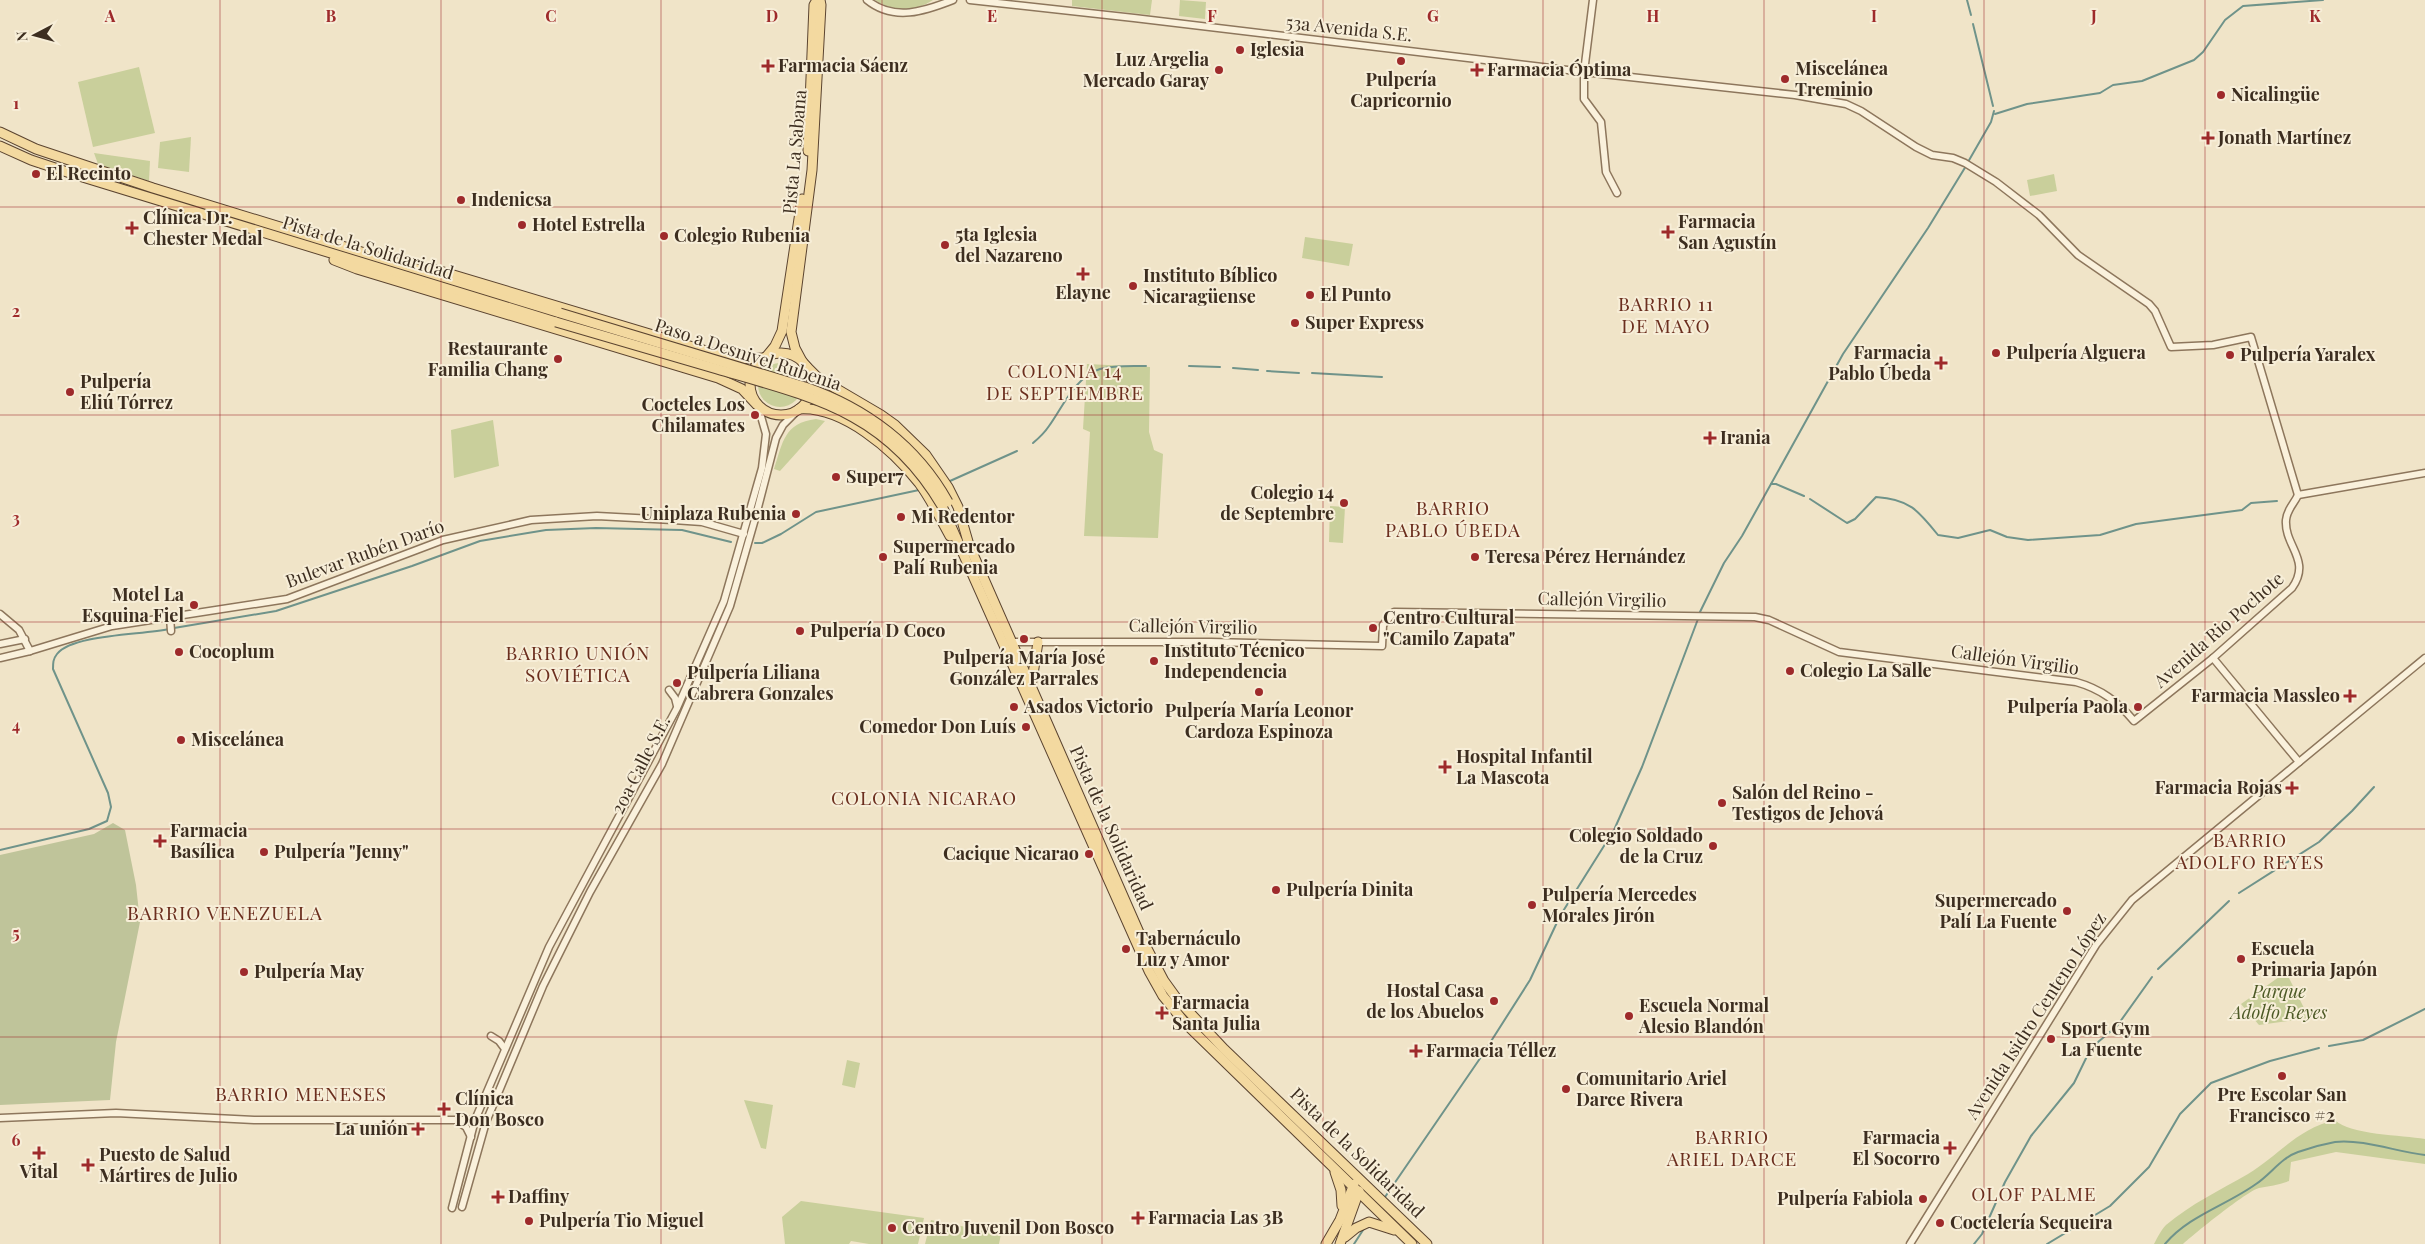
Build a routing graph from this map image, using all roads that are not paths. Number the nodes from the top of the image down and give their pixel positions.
1 (818, 0) edge
2 (867, 0) edge
3 (954, 0) edge
4 (970, 0) edge
5 (1593, 0) edge
6 (940, 3) edge
7 (1584, 72) junction
8 (2, 132) edge
9 (0, 146) edge
10 (1617, 193) dead end
11 (324, 252) junction
12 (381, 259) junction
13 (558, 318) junction
14 (765, 357) junction
15 (804, 364) junction
16 (758, 405) junction
17 (797, 411) junction
18 (2425, 473) edge
19 (2298, 495) junction
20 (945, 504) junction
21 (744, 534) junction
22 (967, 538) junction
23 (971, 570) junction
24 (0, 614) edge
25 (170, 618) junction
26 (171, 628) dead end
27 (25, 639) junction
28 (1012, 642) junction
29 (1038, 642) junction
30 (0, 644) edge
31 (30, 651) junction
32 (0, 658) edge
33 (2213, 658) junction
34 (2425, 658) edge
35 (1031, 687) junction
36 (669, 690) dead end
37 (677, 708) junction
38 (2134, 721) joint
39 (2298, 762) junction
40 (491, 1036) dead end
41 (504, 1049) junction
42 (0, 1118) edge
43 (456, 1120) junction
44 (475, 1120) junction
45 (486, 1122) junction
46 (471, 1138) junction
47 (1334, 1170) junction
48 (1359, 1178) junction
49 (1352, 1186) junction
50 (1359, 1194) junction
51 (452, 1208) dead end
52 (462, 1208) dead end
53 (1342, 1214) junction
54 (1399, 1232) junction
55 (1342, 1241) edge
56 (1326, 1244) edge
57 (1412, 1244) edge
58 (1427, 1244) edge
59 (1910, 1244) edge

1 - 14 main road, Pista La Sabana
1 - 15 main road, Pista La Sabana
2 - 6 street
3 - 6 street
4 - 7 street, 53a Avenida S.E.
5 - 7 street
7 - 10 street
7 - 19 street, 53a Avenida S.E.
8 - 12 main road, Pista de la Solidaridad
9 - 11 main road, Pista de la Solidaridad
11 - 13 main road, Pista de la Solidaridad
11 - 16 main road, Pista de la Solidaridad
12 - 13 main road, Pista de la Solidaridad
12 - 14 main road, Pista de la Solidaridad
13 - 20 main road, Paso a Desnivel Rubenia, bridge
14 - 15 main road
14 - 16 main road
15 - 17 main road
15 - 22 main road, Pista de la Solidaridad
16 - 17 main road
16 - 21 street, 20a Calle S.E.
17 - 23 main road, Pista de la Solidaridad
17 - 45 street, 20a Calle S.E.
18 - 19 street
19 - 33 street, Avenida Rio Pochote
20 - 22 main road, Pista de la Solidaridad
20 - 23 main road, Pista de la Solidaridad
21 - 25 street, Bulevar Rubén Darío
21 - 37 street, 20a Calle S.E.
22 - 28 main road, Pista de la Solidaridad
23 - 47 main road, Pista de la Solidaridad
24 - 27 street
25 - 26 street
25 - 31 street, Bulevar Rubén Darío
27 - 30 street
27 - 31 street
28 - 29 street, Callejón Virgilio
28 - 35 main road, Pista de la Solidaridad
29 - 35 main road
29 - 38 street, Callejón Virgilio
31 - 32 street, Bulevar Rubén Darío
33 - 38 street, Avenida Rio Pochote
33 - 39 street
34 - 39 street, Avenida Isidro Centeno López
35 - 48 main road, Pista de la Solidaridad
36 - 37 street
37 - 41 street, 20a Calle S.E.
39 - 59 street, Avenida Isidro Centeno López
40 - 41 street
41 - 44 street, 20a Calle S.E.
42 - 43 street
43 - 44 street
43 - 46 street
44 - 45 street
44 - 46 street, 20a Calle S.E.
45 - 52 street, 20a Calle S.E.
46 - 51 street, 20a Calle S.E.
47 - 49 main road, Pista de la Solidaridad
47 - 53 main road
48 - 49 main road
48 - 50 main road
48 - 58 main road, Pista de la Solidaridad
49 - 50 main road, Pista de la Solidaridad
49 - 53 main road
50 - 54 main road, Pista de la Solidaridad
50 - 55 main road
53 - 56 main road
54 - 55 main road
54 - 57 main road, Pista de la Solidaridad

